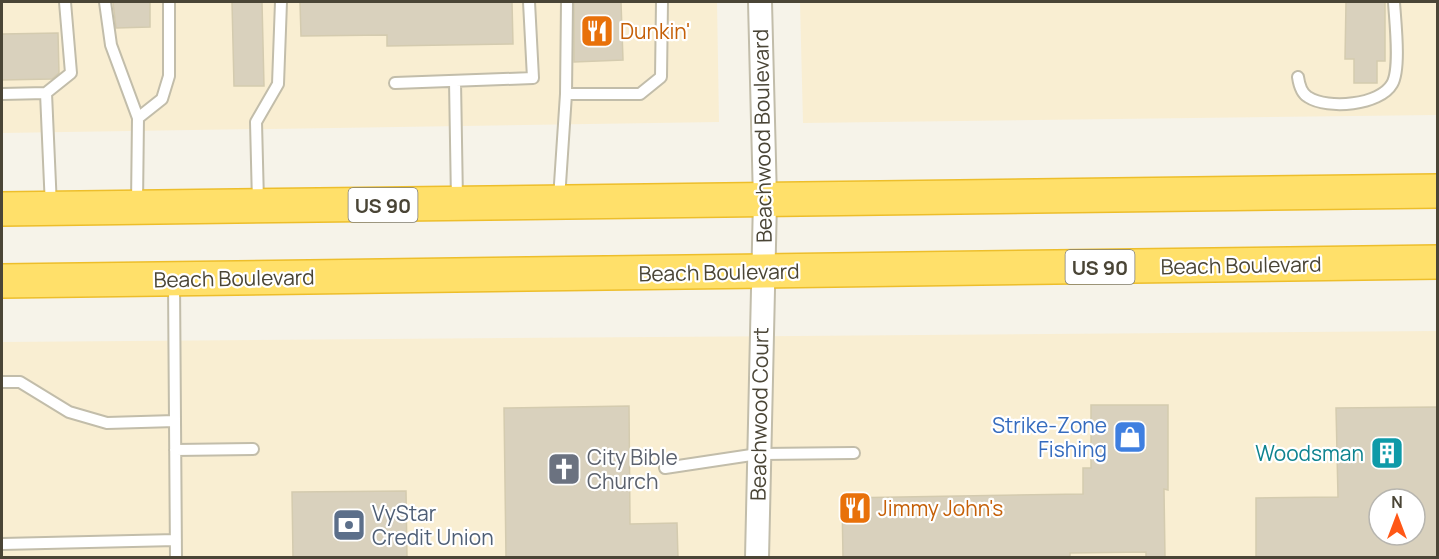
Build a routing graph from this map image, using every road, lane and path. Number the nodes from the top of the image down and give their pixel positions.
1 (65, 2) edge
2 (105, 2) edge
3 (169, 2) edge
4 (280, 2) edge
5 (529, 2) edge
6 (567, 2) edge
7 (662, 2) edge
8 (760, 2) edge
9 (1394, 2) edge
10 (1298, 77) dead end
11 (456, 81) junction
12 (395, 83) dead end
13 (46, 93) junction
14 (2, 94) edge
15 (566, 94) junction
16 (138, 118) junction
17 (1437, 191) edge
18 (765, 200) junction
19 (558, 202) junction
20 (457, 204) junction
21 (258, 206) junction
22 (138, 208) junction
23 (2, 209) edge
24 (51, 209) junction
25 (1437, 262) edge
26 (762, 271) junction
27 (174, 279) junction
28 (2, 281) edge
29 (2, 382) edge
30 (175, 421) junction
31 (254, 449) dead end
32 (176, 450) junction
33 (854, 453) dead end
34 (758, 454) junction
35 (665, 468) dead end
36 (176, 540) junction
37 (2, 543) edge
38 (176, 558) edge
39 (757, 558) edge

1 - 13 lane
2 - 16 lane
3 - 16 lane
4 - 21 lane
5 - 11 lane
6 - 15 lane
7 - 15 lane
8 - 18 street, Beachwood Boulevard
9 - 10 lane
11 - 12 lane
11 - 20 lane
13 - 14 lane
13 - 24 lane
15 - 19 lane
16 - 22 lane
17 - 18 highway, US 90
18 - 19 highway, US 90
18 - 26 street, Beachwood Boulevard
19 - 20 highway, US 90
20 - 21 highway, US 90
21 - 22 highway, US 90
22 - 24 highway, US 90
23 - 24 highway, US 90
25 - 26 highway, Beach Boulevard / US 90
26 - 27 highway, Beach Boulevard / US 90
26 - 34 street, Beachwood Court
27 - 28 highway, Beach Boulevard / US 90
27 - 30 lane
29 - 30 lane
30 - 32 lane
31 - 32 lane
32 - 36 lane
33 - 34 lane
34 - 35 lane
34 - 39 street, Beachwood Court
36 - 37 lane
36 - 38 lane

